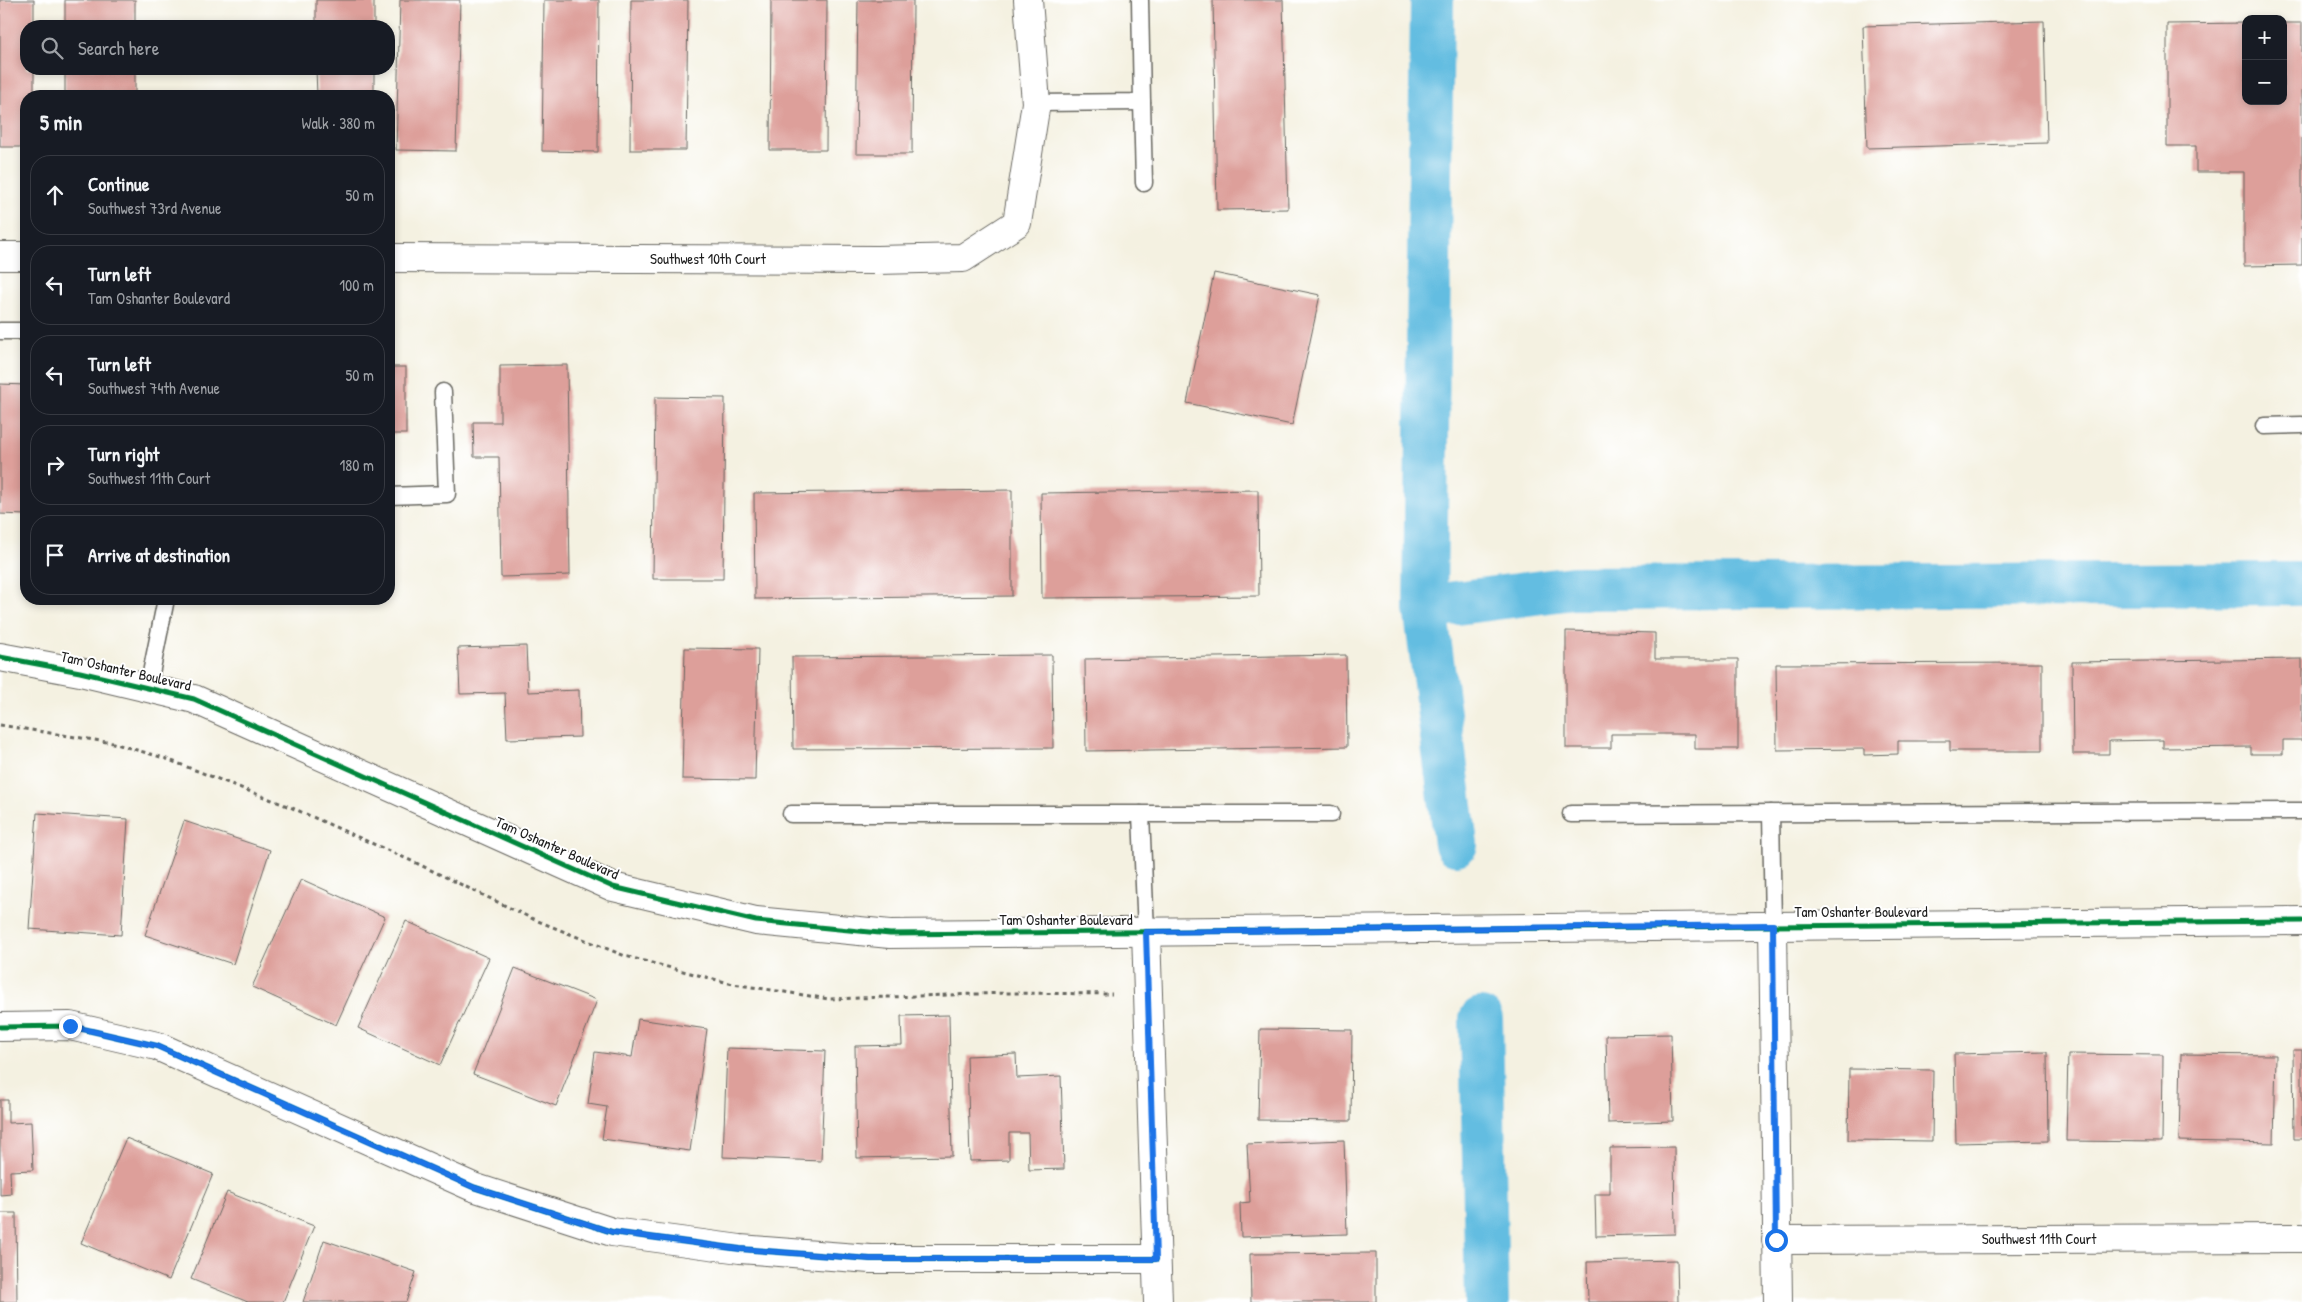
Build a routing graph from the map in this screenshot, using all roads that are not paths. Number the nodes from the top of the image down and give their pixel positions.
1 (1028, 0) edge
2 (1140, 0) edge
3 (1142, 102) junction
4 (1036, 103) junction
5 (1144, 183) dead end
6 (0, 256) edge
7 (20, 256) edge
8 (395, 258) edge
9 (0, 331) edge
10 (20, 331) edge
11 (444, 392) dead end
12 (2302, 425) edge
13 (2264, 426) dead end
14 (395, 496) edge
15 (165, 605) edge
16 (0, 658) edge
17 (148, 688) junction
18 (2302, 812) edge
19 (1771, 813) junction
20 (791, 814) dead end
21 (1141, 814) junction
22 (1331, 814) dead end
23 (1571, 814) dead end
24 (2302, 921) edge
25 (1773, 925) junction
26 (1146, 932) junction
27 (0, 1028) edge
28 (2302, 1238) edge
29 (1776, 1240) junction
30 (1156, 1259) junction
31 (1158, 1302) edge
32 (1778, 1302) edge

1 - 4 street
2 - 3 lane
3 - 4 lane
3 - 5 lane
4 - 8 street, Southwest 10th Court
6 - 7 street
9 - 10 lane
11 - 14 lane
12 - 13 lane
15 - 17 lane
16 - 17 street, Tam Oshanter Boulevard
17 - 26 street, Tam Oshanter Boulevard
18 - 19 lane
19 - 23 lane
19 - 25 lane
20 - 21 lane
21 - 22 lane
21 - 26 lane
24 - 25 street, Tam Oshanter Boulevard
25 - 26 street, Tam Oshanter Boulevard
25 - 29 street
26 - 30 street
27 - 30 street
28 - 29 street, Southwest 11th Court
29 - 32 street
30 - 31 street

